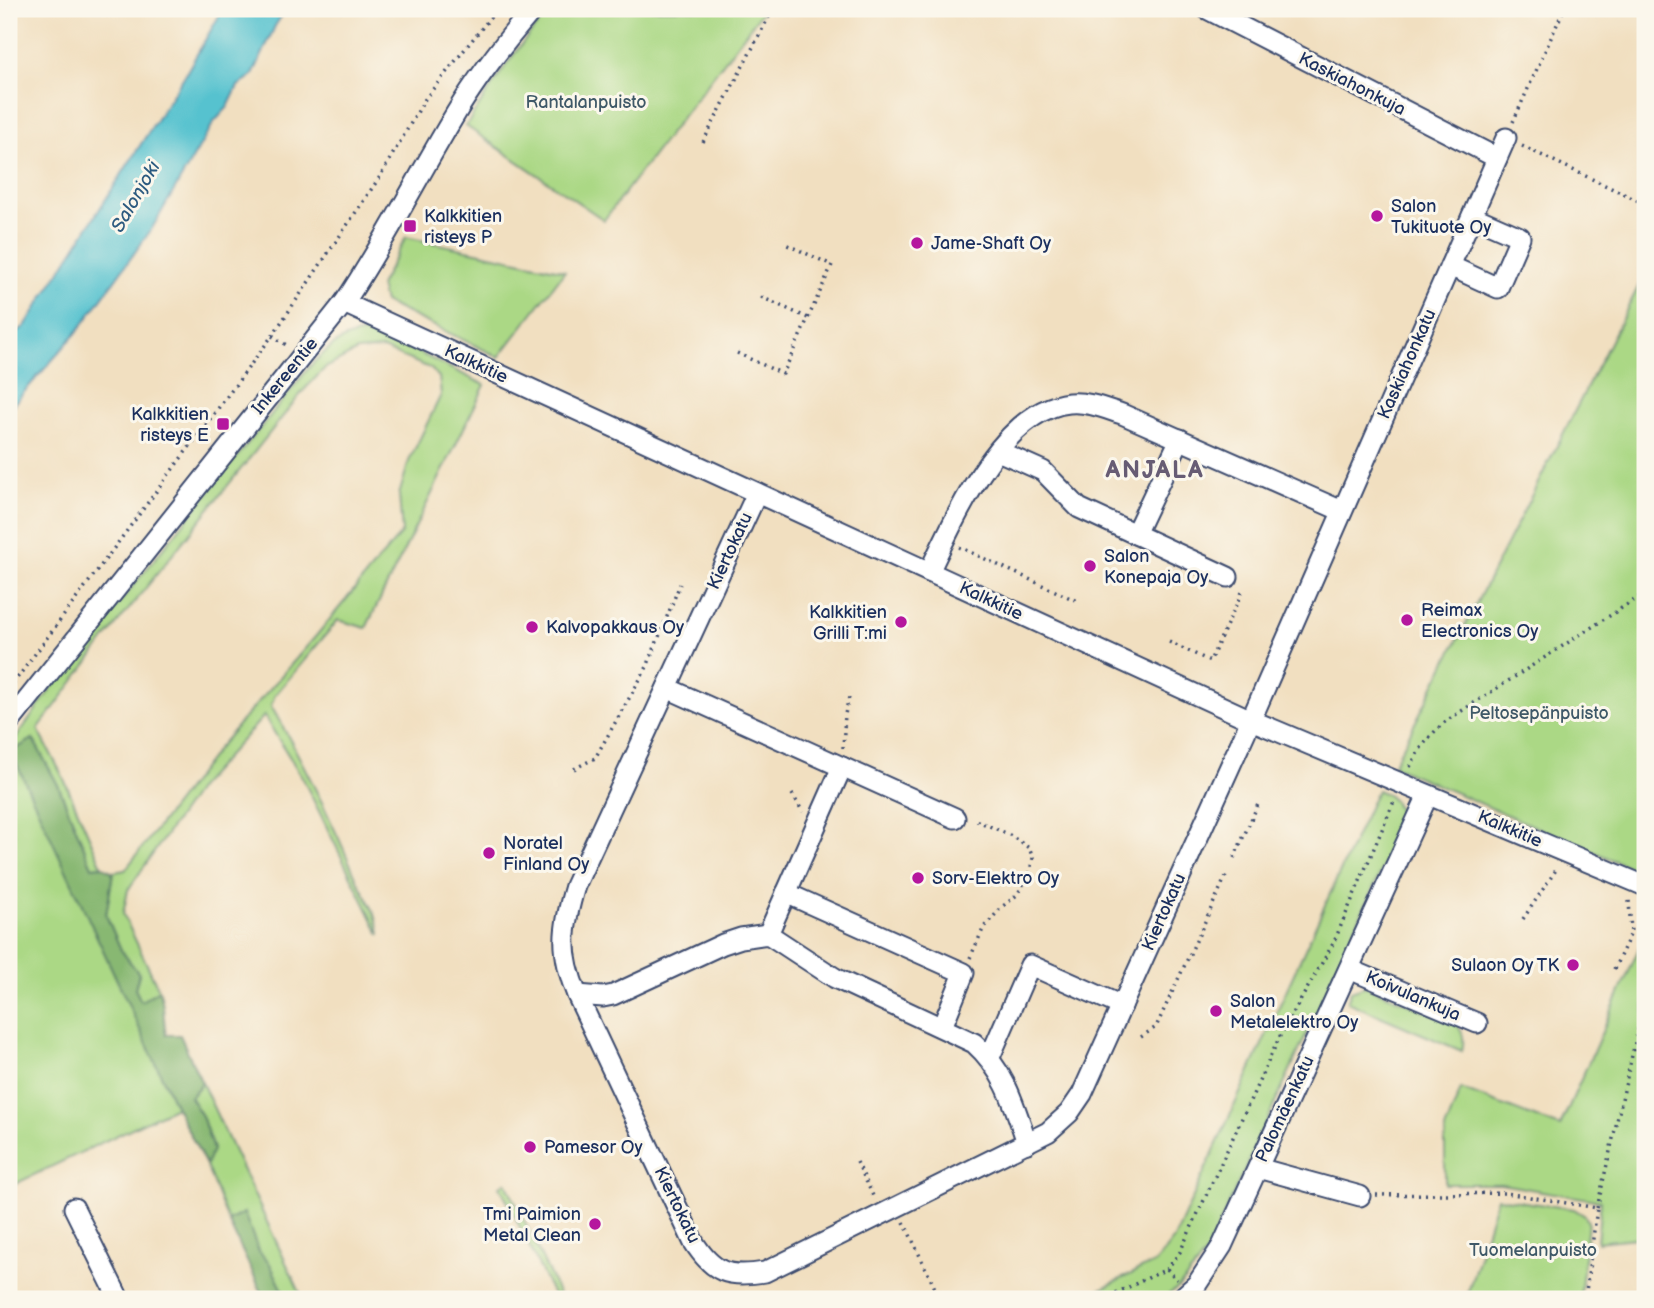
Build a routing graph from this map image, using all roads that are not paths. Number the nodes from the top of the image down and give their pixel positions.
1 (533, 9) edge
2 (1207, 9) edge
3 (1506, 138) road end
4 (1497, 158) junction
5 (1472, 216) junction
6 (1450, 267) junction
7 (344, 303) junction
8 (1180, 439) junction
9 (998, 452) junction
10 (757, 493) junction
11 (1342, 511) junction
12 (1135, 534) junction
13 (929, 572) junction
14 (1228, 577) road end
15 (667, 688) junction
16 (1251, 720) junction
17 (9, 723) edge
18 (842, 767) junction
19 (1429, 795) junction
20 (955, 818) road end
21 (1640, 884) edge
22 (786, 893) junction
23 (768, 934) junction
24 (1349, 969) junction
25 (577, 995) junction
26 (1122, 1006) junction
27 (1477, 1023) dead end
28 (942, 1027) junction
29 (990, 1057) junction
30 (1027, 1143) junction
31 (1258, 1168) junction
32 (1360, 1196) road end
33 (74, 1208) dead end
34 (119, 1299) edge
35 (1180, 1299) edge

1 - 7 street, Inkereentie
2 - 4 street, Kaskiahonkuja
3 - 4 street, Kaskiahonkatu
4 - 5 street, Kaskiahonkatu
5 - 6 street, Kaskiahonkatu
5 - 6 street
6 - 11 street, Kaskiahonkatu
7 - 10 street, Kalkkitie
7 - 17 street, Inkereentie
8 - 9 street
8 - 11 street
8 - 12 street
9 - 12 street
9 - 13 street
10 - 13 street, Kalkkitie
10 - 15 street, Kiertokatu
11 - 16 street, Kaskiahonkatu
12 - 14 street
13 - 16 street, Kalkkitie
15 - 18 street
15 - 25 street, Kiertokatu
16 - 19 street, Kalkkitie
16 - 26 street, Kiertokatu
18 - 20 street
18 - 22 street
19 - 21 street, Kalkkitie
19 - 24 street, Palomäenkatu
22 - 23 street
22 - 28 street
23 - 25 street
23 - 28 street
24 - 27 street, Koivulankuja
24 - 31 street, Palomäenkatu
25 - 30 street, Kiertokatu
26 - 29 street
26 - 30 street, Kiertokatu
28 - 29 street
29 - 30 street
31 - 32 street
31 - 35 street, Palomäenkatu
33 - 34 street

